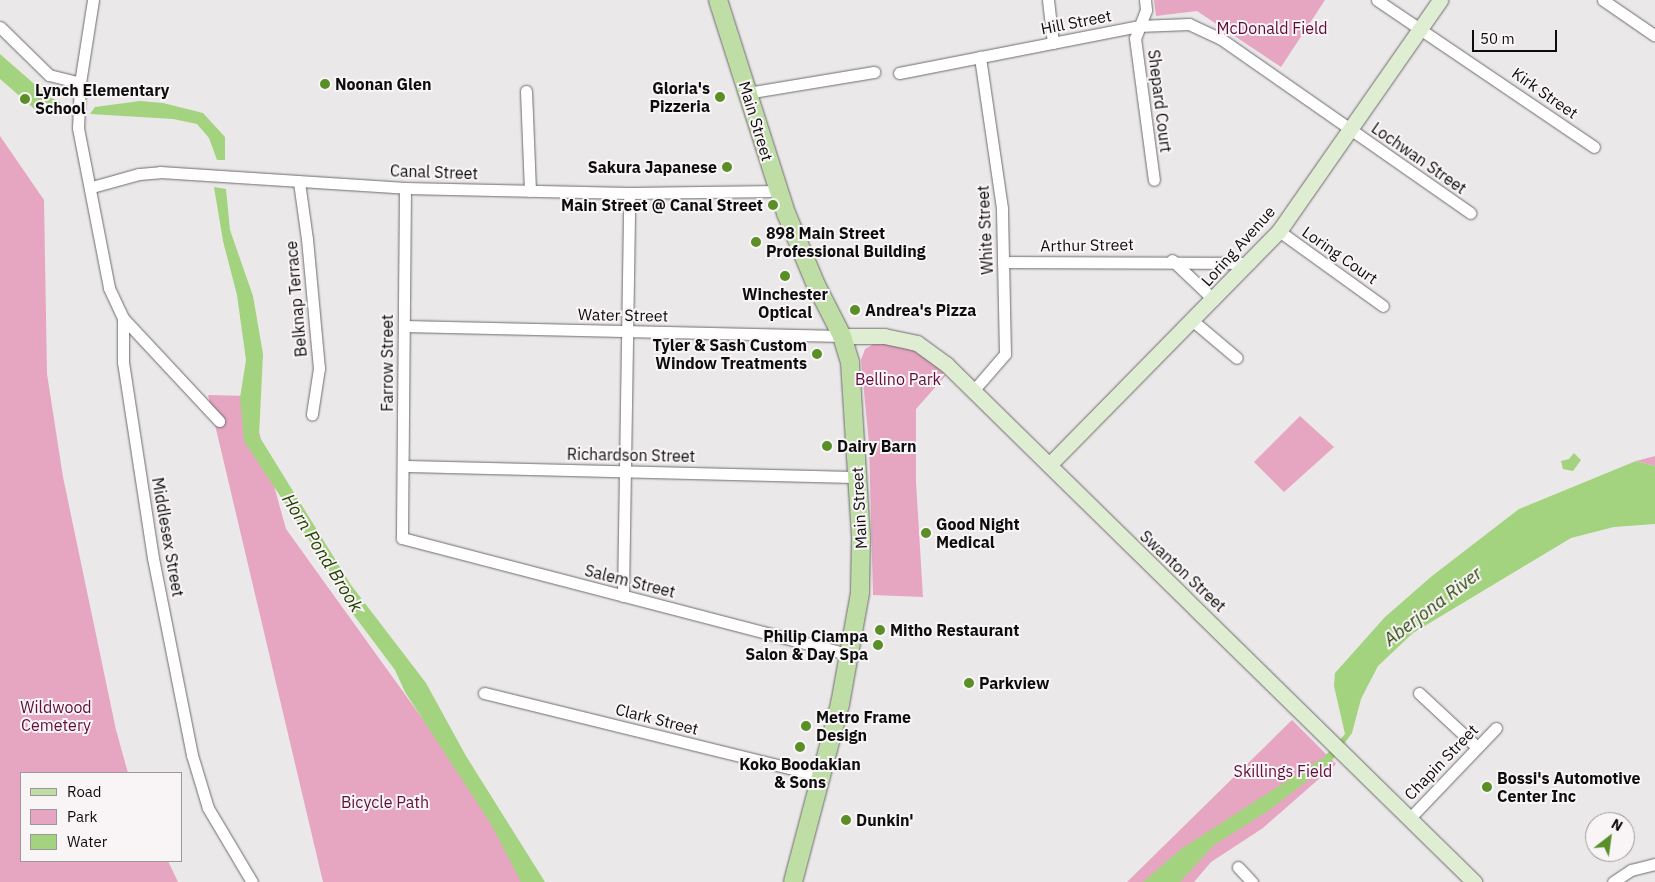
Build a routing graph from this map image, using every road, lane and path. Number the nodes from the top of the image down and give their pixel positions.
1 (93, 0) edge
2 (718, 0) edge
3 (1048, 0) edge
4 (1145, 0) edge
5 (1377, 0) edge
6 (1440, 0) edge
7 (1603, 0) edge
8 (1138, 26) junction
9 (0, 27) edge
10 (1422, 28) junction
11 (1654, 35) dead end
12 (1053, 43) junction
13 (980, 57) junction
14 (874, 72) dead end
15 (899, 73) dead end
16 (80, 83) junction
17 (526, 91) dead end
18 (747, 93) junction
19 (1350, 129) junction
20 (1594, 147) dead end
21 (1154, 180) dead end
22 (298, 182) junction
23 (92, 187) junction
24 (405, 188) junction
25 (530, 191) junction
26 (778, 191) junction
27 (629, 193) junction
28 (1470, 213) dead end
29 (1278, 231) junction
30 (1172, 260) junction
31 (1003, 262) junction
32 (1250, 263) junction
33 (1214, 300) junction
34 (1383, 306) dead end
35 (123, 318) junction
36 (1193, 321) junction
37 (404, 326) junction
38 (625, 332) junction
39 (842, 336) junction
40 (1236, 358) dead end
41 (973, 391) junction
42 (312, 414) dead end
43 (219, 421) dead end
44 (1049, 465) junction
45 (403, 466) junction
46 (624, 470) junction
47 (858, 476) junction
48 (402, 538) joint
49 (624, 596) junction
50 (850, 655) junction
51 (484, 693) dead end
52 (1419, 694) dead end
53 (1496, 728) dead end
54 (1477, 747) junction
55 (823, 776) junction
56 (1409, 819) junction
57 (1655, 864) edge
58 (1238, 867) dead end
59 (252, 882) edge
60 (793, 882) edge
61 (1252, 882) edge
62 (1474, 882) edge
63 (1613, 882) edge

1 - 16 street, Middlesex Street
2 - 18 main road, Main Street
3 - 12 street
4 - 8 street, Shepard Court
5 - 10 street, Kirk Street
6 - 10 street, Loring Avenue
7 - 11 street
8 - 12 street, Hill Street
8 - 19 street, Hill Street
8 - 21 street, Shepard Court
9 - 16 street
10 - 19 street, Loring Avenue
10 - 20 street, Kirk Street
12 - 13 street, Hill Street
13 - 15 street, Hill Street
13 - 31 street, White Street
14 - 18 street
16 - 23 street, Middlesex Street
17 - 25 street
18 - 26 main road, Main Street
19 - 28 street, Lochwan Street
19 - 29 street, Loring Avenue
22 - 23 street, Canal Street
22 - 24 street, Canal Street
22 - 42 street, Belknap Terrace
23 - 35 street, Middlesex Street
24 - 25 street, Canal Street
24 - 37 street, Farrow Street
25 - 27 street, Canal Street
26 - 27 street, Canal Street
26 - 39 main road, Main Street
27 - 38 street
29 - 32 street, Loring Avenue
29 - 34 street, Loring Court
30 - 31 street, Arthur Street
30 - 32 street, Arthur Street
30 - 33 street
31 - 41 street, White Street
32 - 33 street, Loring Avenue
33 - 36 street, Loring Avenue
35 - 43 street
35 - 59 street, Middlesex Street
36 - 40 street
36 - 44 street, Loring Avenue
37 - 38 street, Water Street
37 - 45 street, Farrow Street
38 - 39 street, Water Street
38 - 46 street
39 - 41 street, Swanton Street
39 - 47 main road, Main Street
41 - 44 street, Swanton Street
44 - 56 street, Swanton Street
45 - 46 street, Richardson Street
45 - 48 street, Farrow Street
46 - 47 street, Richardson Street
46 - 49 street
47 - 50 main road, Main Street
48 - 49 street, Salem Street
49 - 50 street, Salem Street
50 - 55 main road, Main Street
51 - 55 street, Clark Street
52 - 54 street
53 - 54 street, Chapin Street
54 - 56 street, Chapin Street
55 - 60 main road, Main Street
56 - 62 street, Swanton Street
57 - 63 street
58 - 61 street

